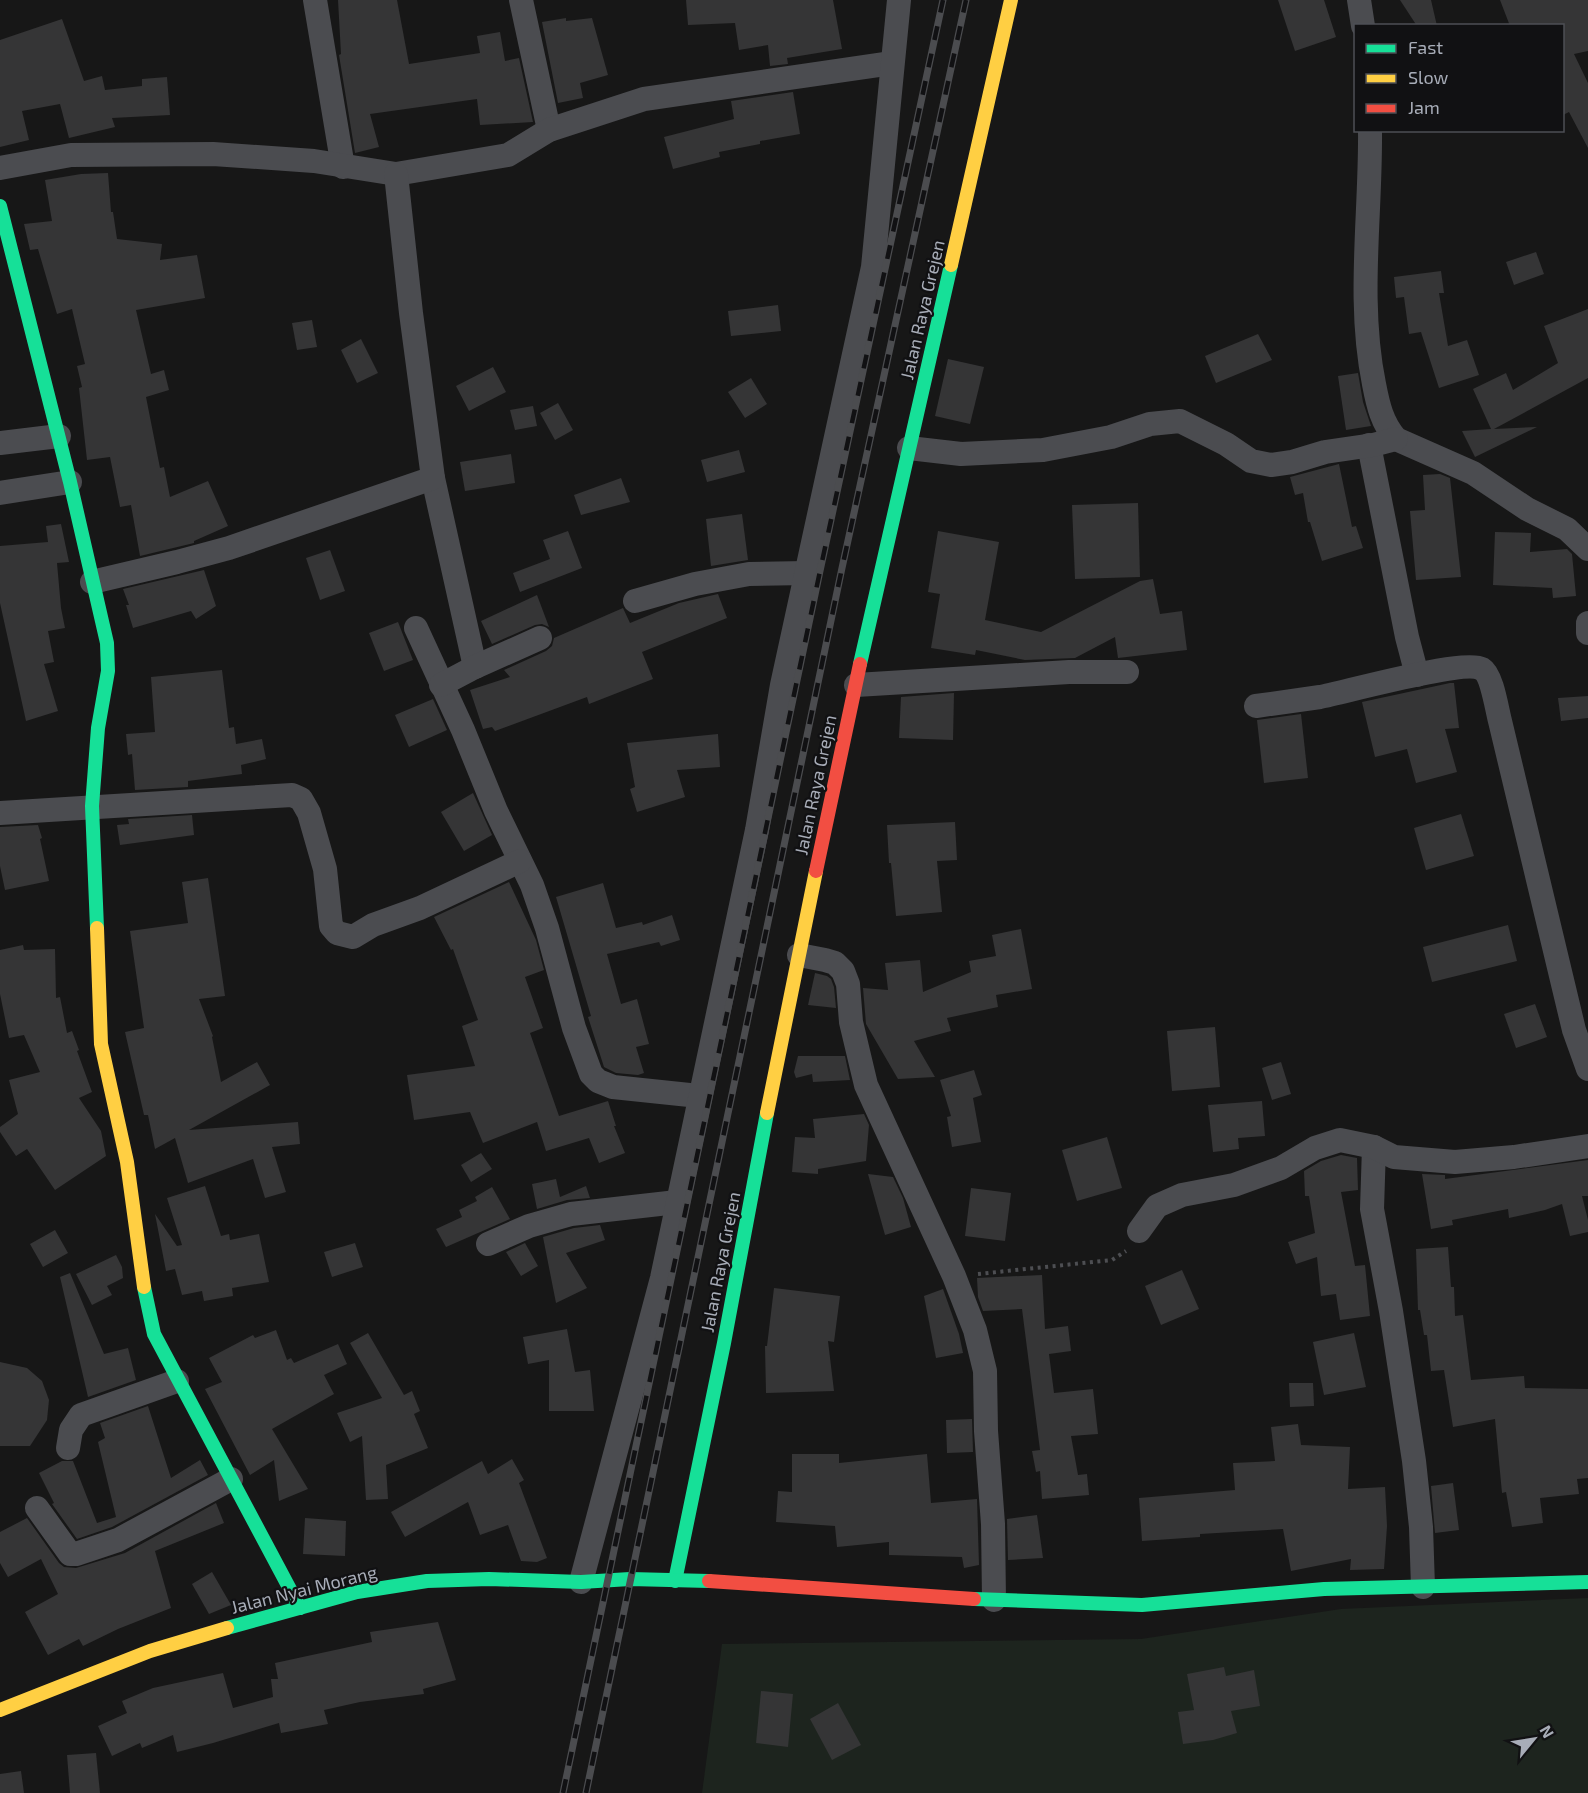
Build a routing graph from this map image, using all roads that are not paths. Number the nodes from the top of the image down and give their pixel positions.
1 (315, 0) edge
2 (521, 0) edge
3 (899, 0) edge
4 (1011, 0) edge
5 (1359, 0) edge
6 (1364, 24) edge
7 (892, 63) junction
8 (549, 130) junction
9 (1370, 132) edge
10 (343, 167) junction
11 (0, 168) edge
12 (396, 174) junction
13 (0, 206) edge
14 (59, 436) junction
15 (1396, 439) junction
16 (0, 443) edge
17 (1369, 445) junction
18 (909, 448) junction
19 (433, 478) junction
20 (70, 482) junction
21 (0, 494) edge
22 (1588, 549) edge
23 (807, 573) junction
24 (92, 582) junction
25 (636, 602) dead end
26 (1588, 623) edge
27 (416, 628) dead end
28 (1588, 633) edge
29 (540, 638) dead end
30 (475, 667) junction
31 (1127, 672) dead end
32 (1418, 675) junction
33 (441, 685) junction
34 (856, 685) junction
35 (1256, 706) dead end
36 (92, 807) junction
37 (0, 813) edge
38 (520, 861) junction
39 (800, 955) junction
40 (1588, 1069) edge
41 (699, 1096) junction
42 (1588, 1146) edge
43 (1374, 1147) junction
44 (677, 1202) junction
45 (1140, 1231) road end
46 (488, 1244) dead end
47 (177, 1381) junction
48 (68, 1448) dead end
49 (231, 1479) junction
50 (37, 1508) dead end
51 (675, 1581) junction
52 (581, 1582) junction
53 (1588, 1582) edge
54 (1423, 1587) junction
55 (994, 1600) junction
56 (300, 1608) junction
57 (0, 1710) edge

1 - 10 street
2 - 8 street
3 - 7 street
4 - 18 street, Jalan Raya Grejen
5 - 6 street
7 - 8 street
7 - 23 street
8 - 12 street
9 - 15 street
10 - 11 street
10 - 12 street
12 - 19 street
13 - 14 street
14 - 16 street
14 - 20 street
15 - 17 street
15 - 22 street
17 - 18 street
17 - 32 street
18 - 34 street, Jalan Raya Grejen
19 - 24 street
19 - 30 street
20 - 21 street
20 - 24 street
23 - 25 street
23 - 41 street
24 - 36 street
26 - 28 street
27 - 33 street
29 - 30 street
30 - 33 street
31 - 34 street
32 - 35 street
32 - 40 street
33 - 38 street
34 - 39 street, Jalan Raya Grejen
36 - 37 street
36 - 38 street
36 - 47 street
38 - 41 street
39 - 51 street, Jalan Raya Grejen
39 - 55 street
41 - 44 street
42 - 43 street
43 - 45 street
43 - 54 street
44 - 46 street
44 - 52 street
47 - 48 street
47 - 49 street
49 - 50 street
49 - 56 street
51 - 52 street, Jalan Nyai Morang
51 - 55 street, Jalan Nyai Morang
52 - 56 street, Jalan Nyai Morang
53 - 54 street, Jalan Nyai Morang
54 - 55 street, Jalan Nyai Morang
56 - 57 street, Jalan Nyai Morang

